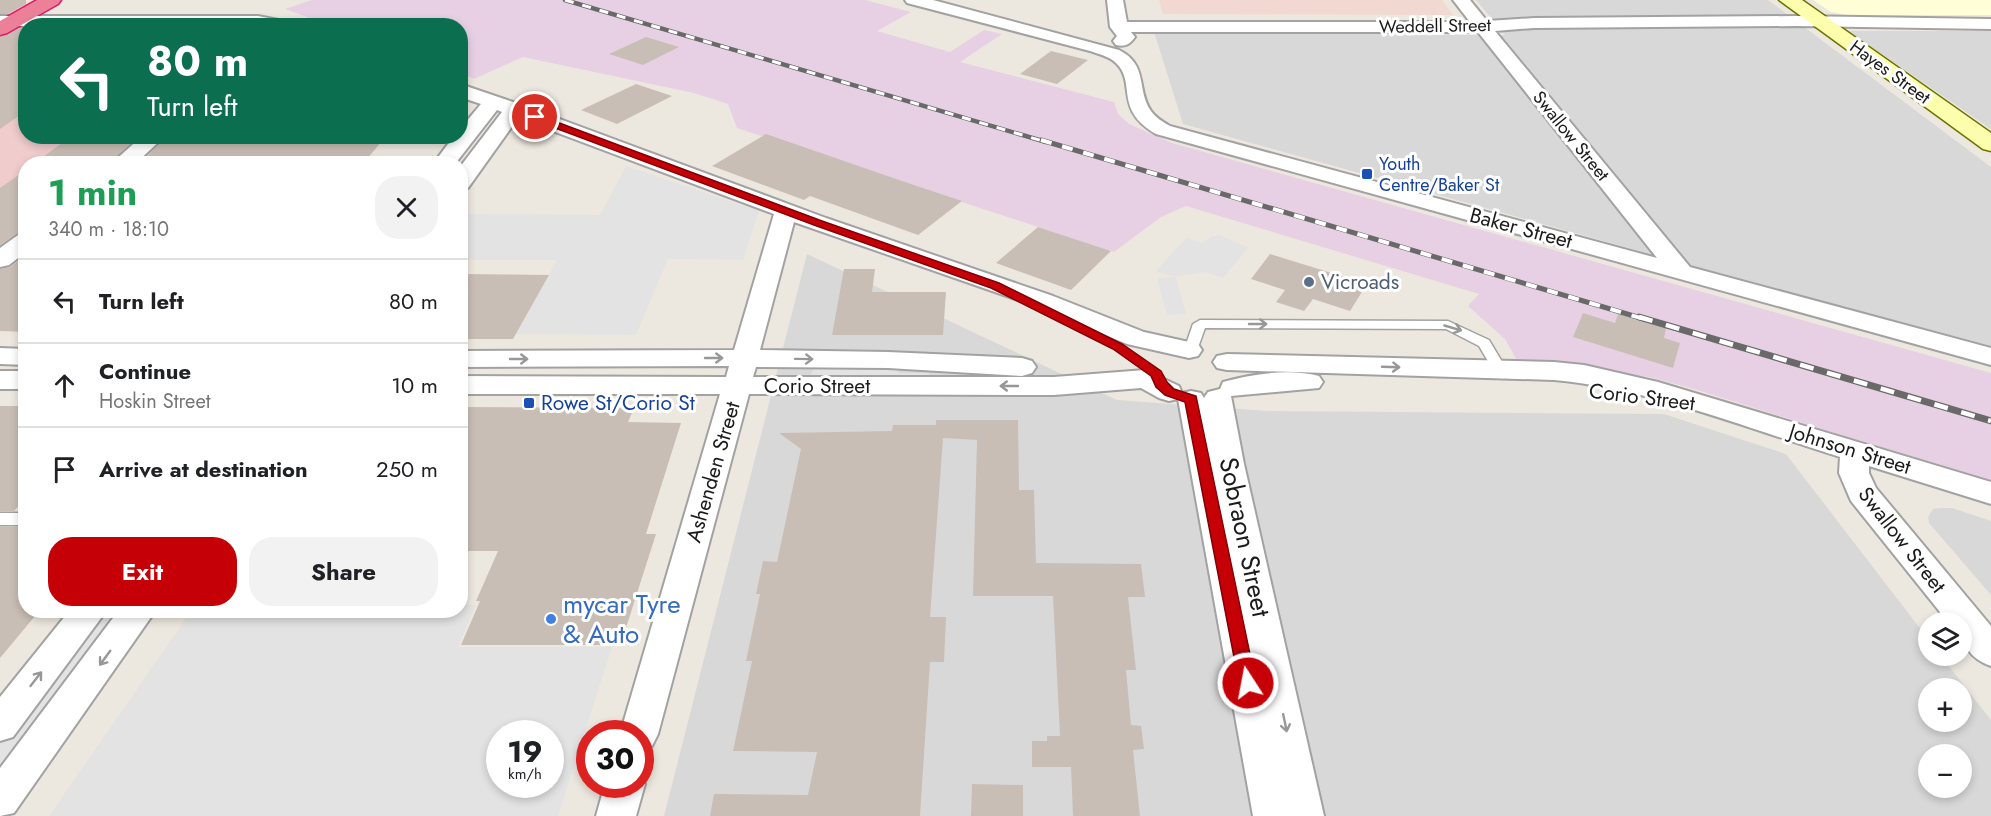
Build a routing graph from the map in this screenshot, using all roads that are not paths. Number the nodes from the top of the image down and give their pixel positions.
1 (26, 0) edge
2 (51, 0) edge
3 (913, 0) edge
4 (1115, 0) edge
5 (1461, 0) edge
6 (1790, 0) edge
7 (236, 4) dead end
8 (222, 14) junction
9 (211, 18) edge
10 (243, 18) edge
11 (4, 21) edge
12 (1822, 23) junction
13 (1991, 24) edge
14 (1119, 27) junction
15 (1483, 27) junction
16 (1103, 49) junction
17 (468, 93) edge
18 (493, 102) junction
19 (515, 109) junction
20 (468, 132) edge
21 (468, 136) edge
22 (495, 137) junction
23 (1990, 143) edge
24 (145, 144) edge
25 (459, 144) edge
26 (131, 156) edge
27 (449, 156) edge
28 (468, 172) edge
29 (786, 211) junction
30 (18, 246) edge
31 (0, 260) edge
32 (1682, 272) junction
33 (995, 286) junction
34 (1190, 350) junction
35 (0, 357) edge
36 (18, 357) edge
37 (1991, 357) edge
38 (468, 359) edge
39 (1500, 370) junction
40 (741, 372) junction
41 (0, 380) edge
42 (18, 380) edge
43 (1187, 381) junction
44 (468, 385) edge
45 (1709, 406) junction
46 (1856, 450) junction
47 (1991, 493) edge
48 (0, 519) edge
49 (18, 519) edge
50 (84, 618) edge
51 (133, 618) edge
52 (1991, 651) edge
53 (643, 720) edge
54 (0, 725) edge
55 (621, 798) edge
56 (0, 800) edge
57 (616, 816) edge
58 (1274, 816) edge
59 (1305, 816) edge

1 - 11 highway
2 - 11 highway
3 - 16 street
4 - 14 street
5 - 15 street, Swallow Street
6 - 12 street, Hayes Street
7 - 8 street
8 - 9 street
8 - 10 street
12 - 13 street, Weddell Street
12 - 15 street, Weddell Street
12 - 23 street, Hayes Street
14 - 15 street, Weddell Street
14 - 16 street
15 - 32 street, Swallow Street
16 - 32 street, Baker Street
17 - 18 street
18 - 19 street
18 - 20 street
19 - 22 street
19 - 29 street
21 - 22 lane
22 - 28 street
24 - 26 street
25 - 27 street
29 - 33 street
29 - 40 street, Ashenden Street
30 - 31 street
32 - 37 street, Baker Street
33 - 34 street
33 - 43 street
34 -> 39 lane
34 - 43 street
34 - 43 street
35 - 36 street
38 -> 40 street, Corio Street
43 -> 39 street, Corio Street
39 - 45 street, Corio Street
43 -> 40 street, Corio Street
40 -> 43 street, Corio Street
40 - 44 street, Corio Street
40 - 53 street, Ashenden Street
41 - 42 street
43 - 45 street, Corio Street
43 - 58 street, Sobraon Street
43 -> 59 street, Sobraon Street
45 - 46 street, Johnson Street
46 - 47 street, Johnson Street
46 - 52 street, Swallow Street
48 - 49 lane
54 -> 50 street
51 -> 56 street
55 - 57 street

